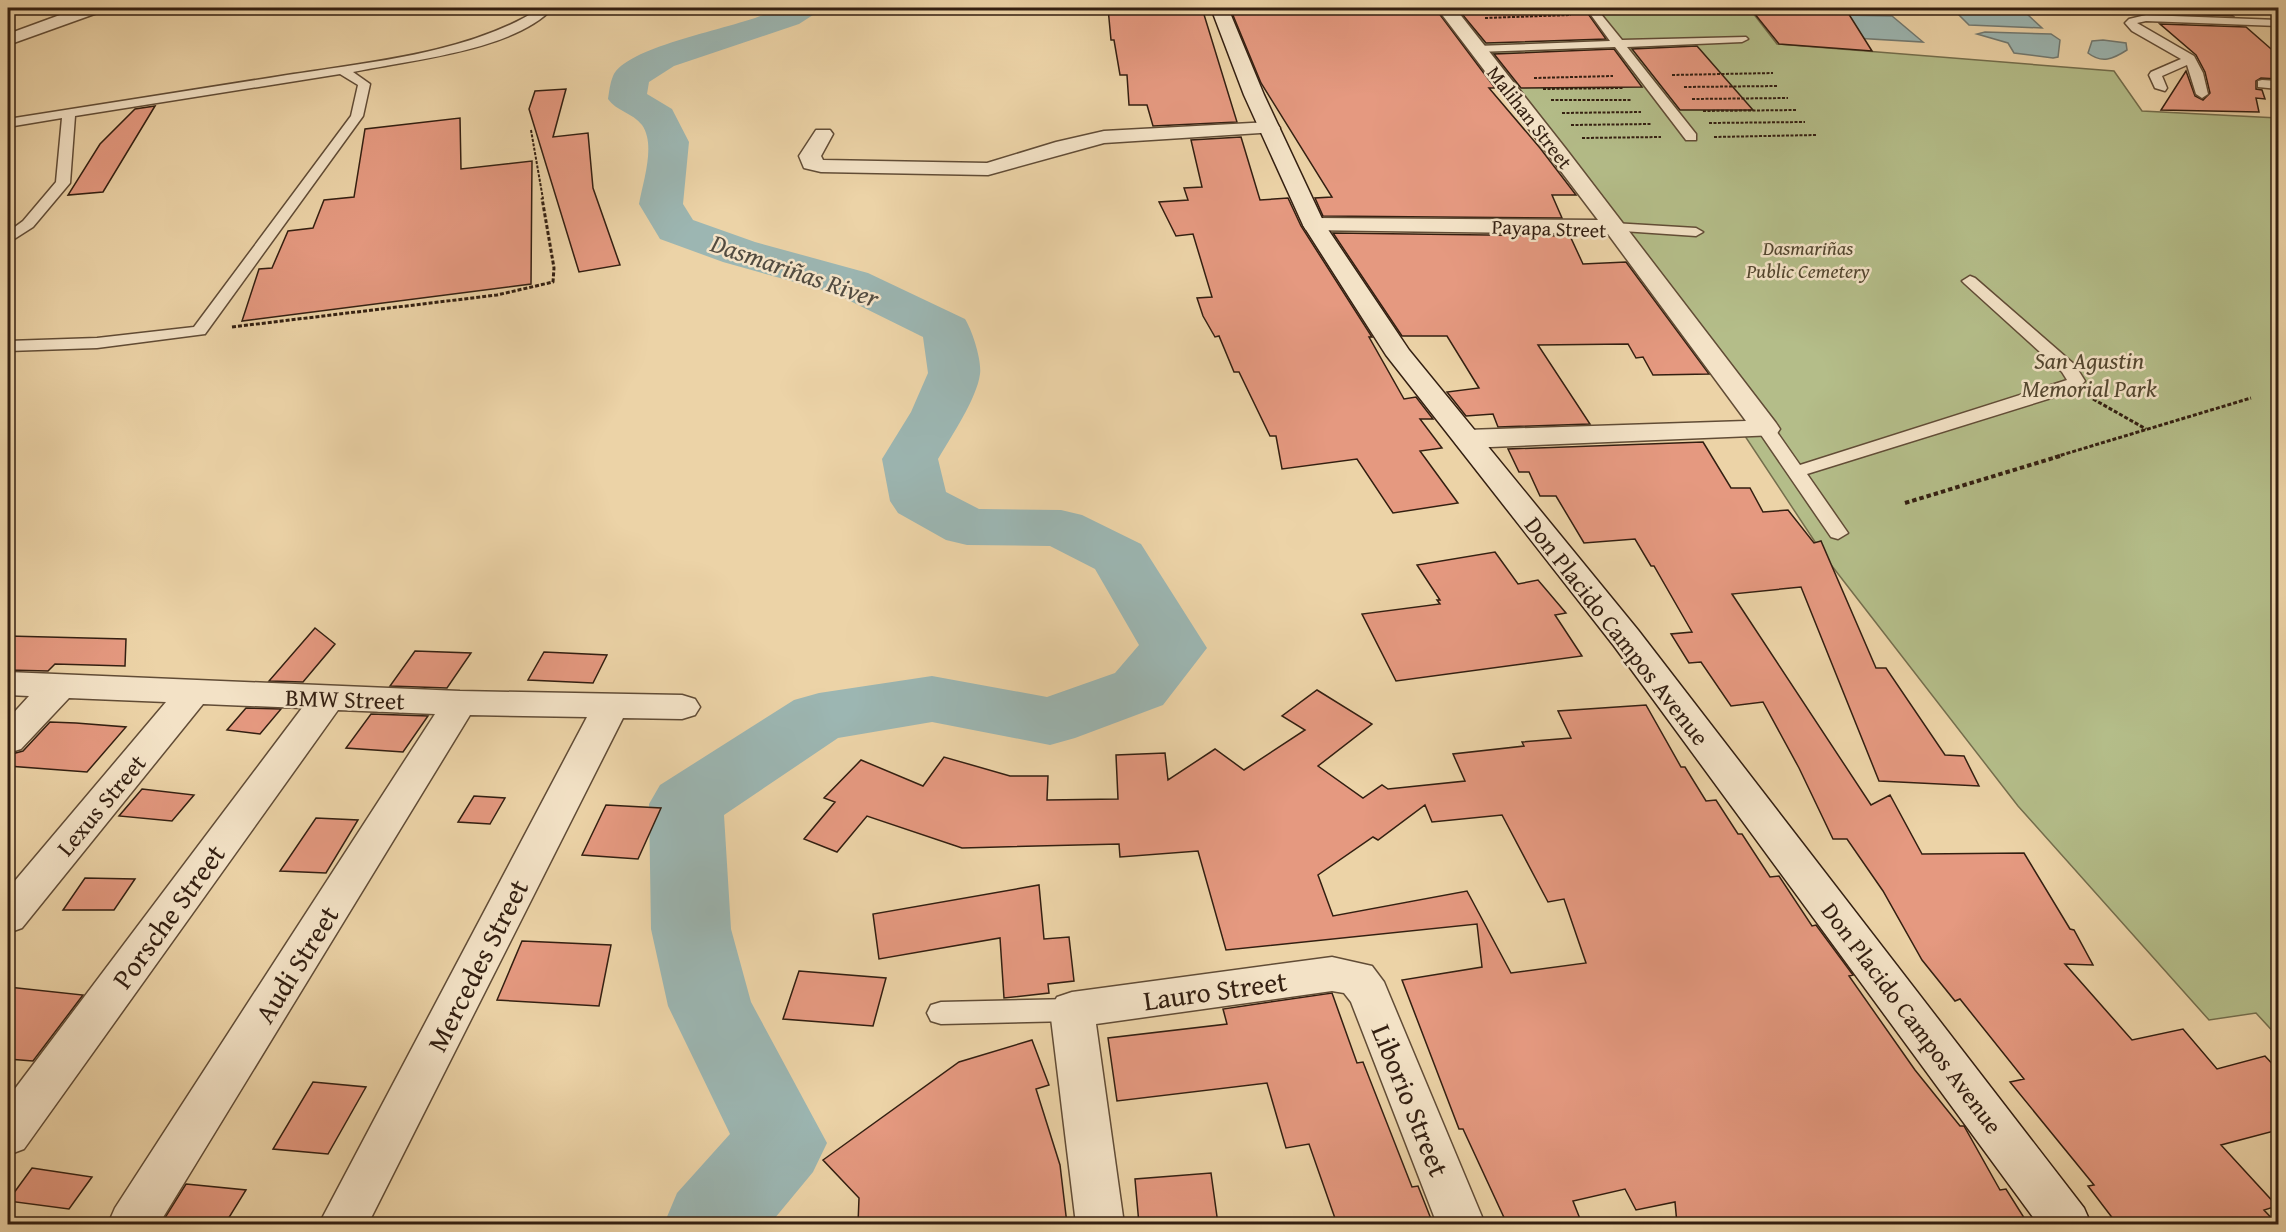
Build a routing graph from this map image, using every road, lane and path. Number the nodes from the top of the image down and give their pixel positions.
1 (94, 8) edge
2 (548, 8) edge
3 (1219, 8) edge
4 (1446, 8) edge
5 (1591, 8) edge
6 (2278, 23) edge
7 (1742, 39) dead end
8 (8, 40) edge
9 (1617, 44) junction
10 (1477, 49) junction
11 (2190, 59) junction
12 (342, 70) junction
13 (2262, 84) dead end
14 (2278, 85) edge
15 (2161, 88) dead end
16 (2202, 93) dead end
17 (69, 114) junction
18 (8, 123) edge
19 (1270, 128) junction
20 (531, 130) dead end
21 (823, 134) dead end
22 (1691, 137) dead end
23 (1314, 225) junction
24 (1613, 227) junction
25 (1696, 232) dead end
26 (8, 239) edge
27 (1970, 281) dead end
28 (199, 331) junction
29 (8, 346) edge
30 (2071, 386) junction
31 (2251, 398) dead end
32 (1763, 426) junction
33 (2147, 430) junction
34 (1467, 439) junction
35 (1795, 472) junction
36 (1905, 503) dead end
37 (1838, 534) dead end
38 (8, 684) edge
39 (59, 687) junction
40 (194, 692) junction
41 (328, 698) junction
42 (460, 703) junction
43 (611, 706) junction
44 (682, 707) dead end
45 (8, 741) edge
46 (8, 917) edge
47 (1358, 978) joint
48 (1072, 1010) junction
49 (941, 1013) dead end
50 (8, 1134) edge
51 (132, 1224) edge
52 (343, 1224) edge
53 (1100, 1224) edge
54 (1461, 1224) edge
55 (2067, 1224) edge

1 - 8 street
2 - 12 lane
3 - 19 street, Don Placido Campos Avenue
4 - 10 street, Malihan Street
5 - 9 lane
6 - 11 lane
7 - 9 lane
9 - 10 lane
9 - 22 lane
10 - 24 street, Malihan Street
11 - 15 lane
11 - 16 lane
12 - 17 lane
12 - 28 lane
13 - 14 lane
17 - 18 lane
17 - 26 lane
19 - 21 street
19 - 23 street, Don Placido Campos Avenue
20 - 28 path
23 - 24 street, Payapa Street
23 - 34 street, Don Placido Campos Avenue
24 - 25 lane
24 - 32 street, Payapa Street
27 - 30 lane
28 - 29 lane
30 - 33 path
30 - 35 lane
31 - 33 path
32 - 34 street
32 - 35 lane
33 - 36 path
34 - 55 street, Don Placido Campos Avenue
35 - 37 lane
38 - 39 street, BMW Street
39 - 40 street, BMW Street
39 - 45 street
40 - 41 street, BMW Street
40 - 46 street, Lexus Street
41 - 42 street, BMW Street
41 - 50 street, Porsche Street
42 - 43 street, BMW Street
42 - 51 street, Audi Street
43 - 44 street, BMW Street
43 - 52 street, Mercedes Street
47 - 48 street, Lauro Street
47 - 54 street, Liborio Street
48 - 49 lane
48 - 53 street

